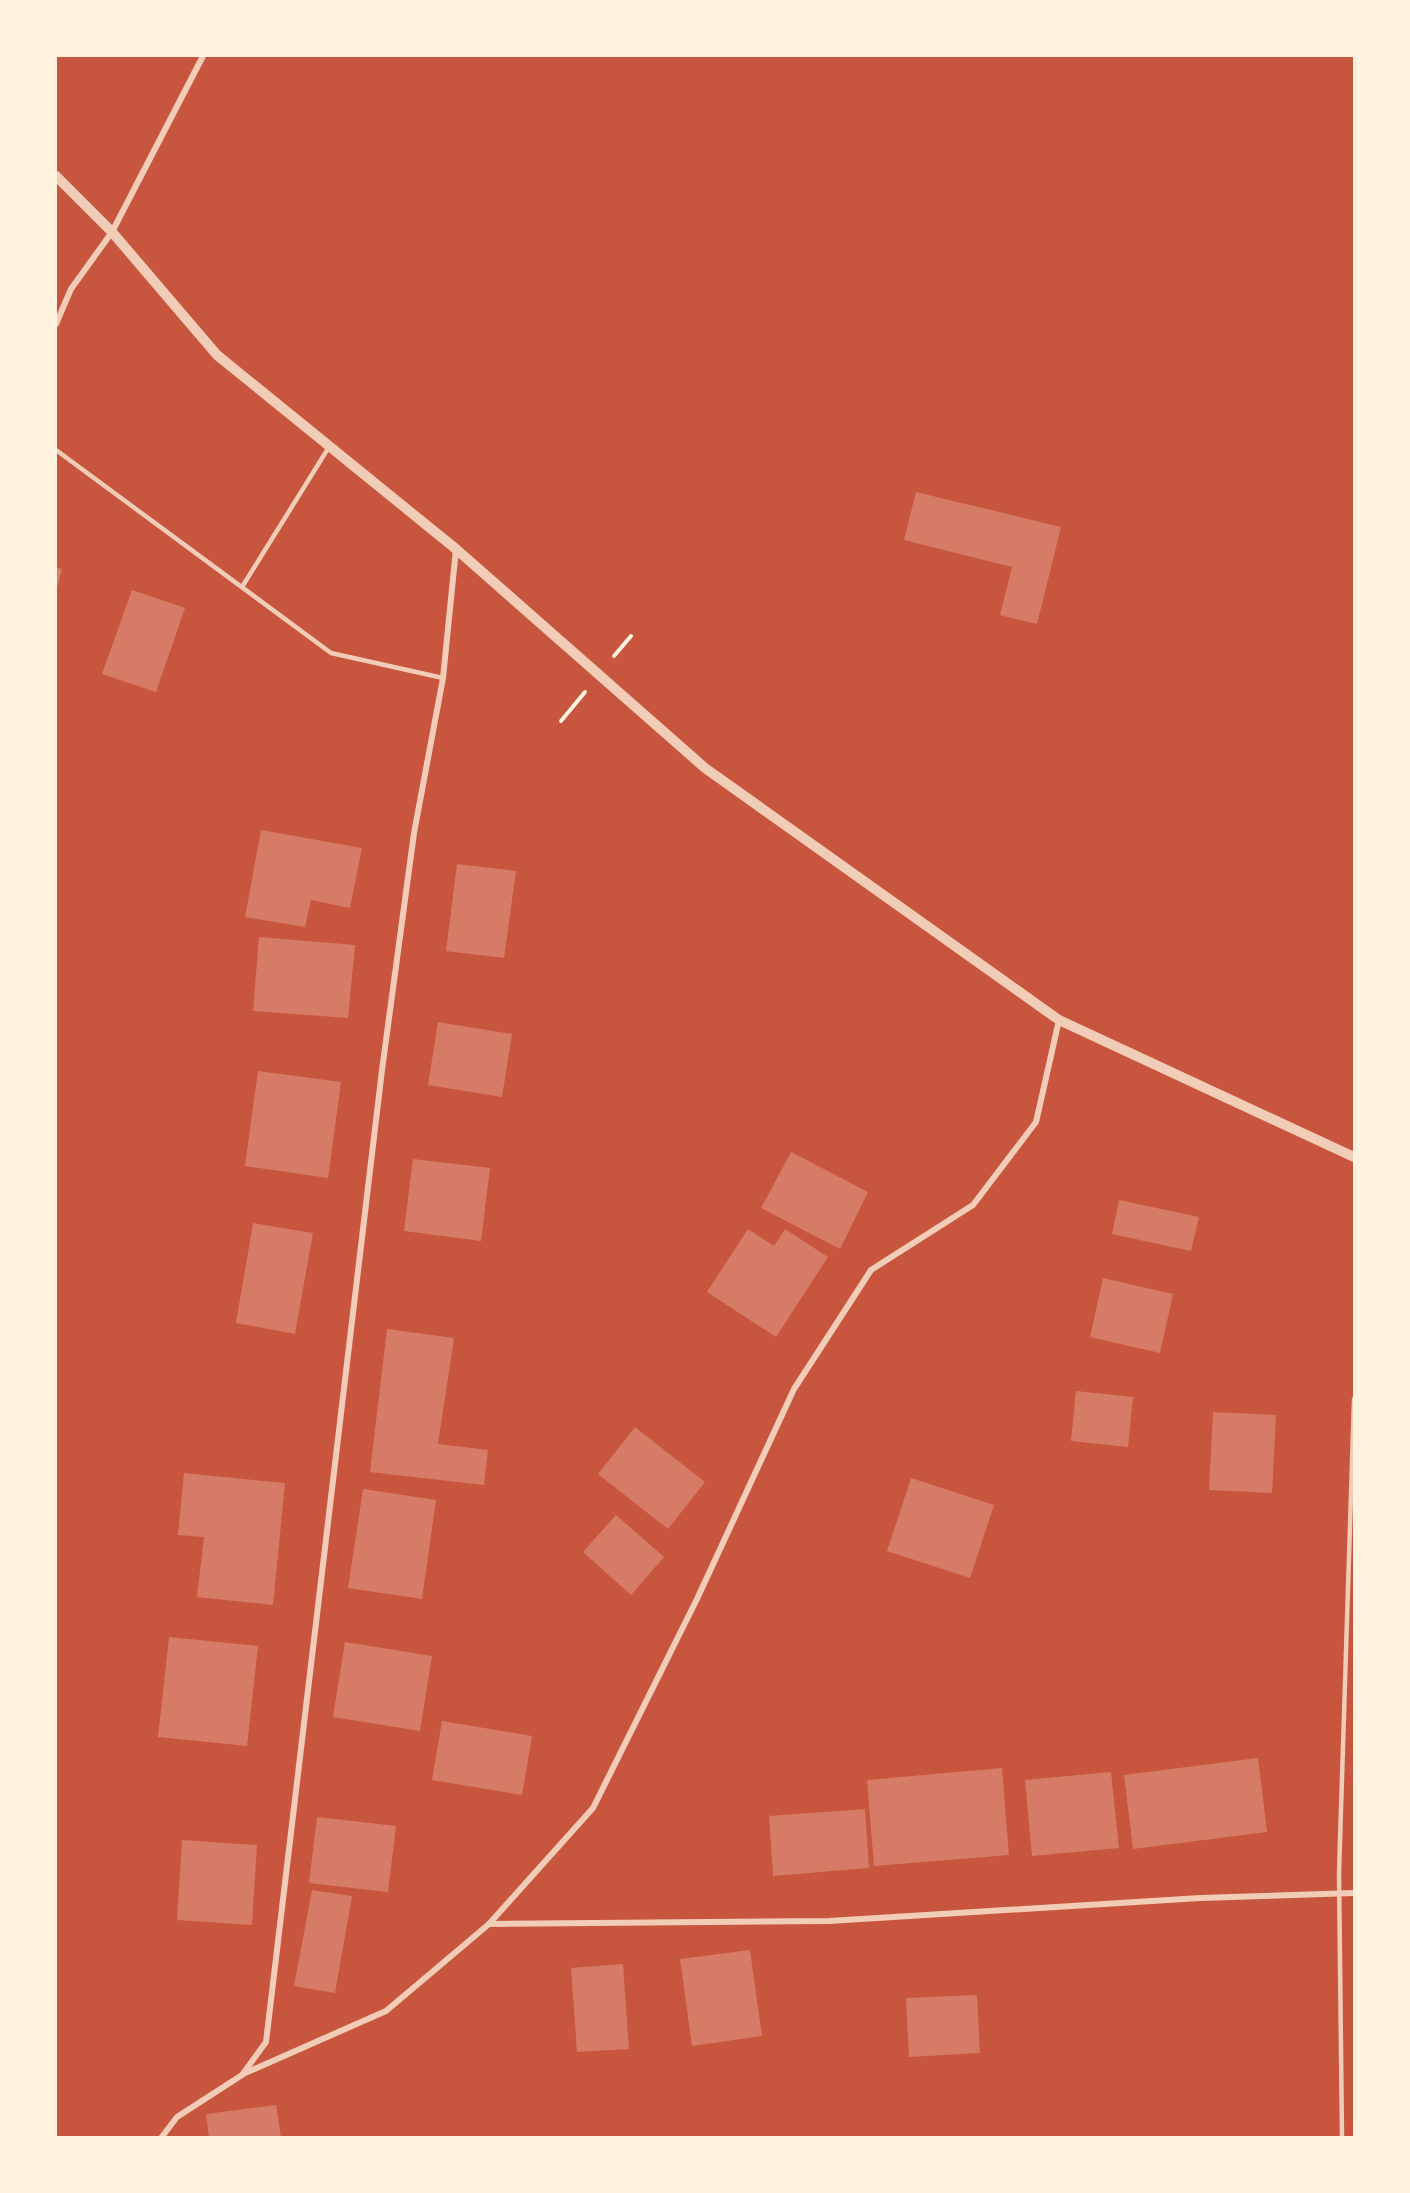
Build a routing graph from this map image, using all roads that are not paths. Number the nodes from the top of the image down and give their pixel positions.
1 (203, 56) edge
2 (56, 176) edge
3 (112, 232) junction
4 (56, 324) edge
5 (330, 446) junction
6 (56, 450) edge
7 (456, 549) junction
8 (242, 587) junction
9 (443, 678) junction
10 (1059, 1020) junction
11 (1354, 1157) edge
12 (1354, 1400) edge
13 (1354, 1893) edge
14 (1339, 1894) junction
15 (489, 1924) junction
16 (242, 2075) junction
17 (161, 2138) edge
18 (1342, 2138) edge

1 - 3 street
2 - 3 street
3 - 4 street
3 - 5 street
5 - 7 street
5 - 8 lane
6 - 8 lane
7 - 9 street
7 - 10 street
8 - 9 lane
9 - 16 street
10 - 11 street
10 - 15 street
12 - 14 lane
13 - 14 street
14 - 15 street
14 - 18 lane
15 - 16 street
16 - 17 street

